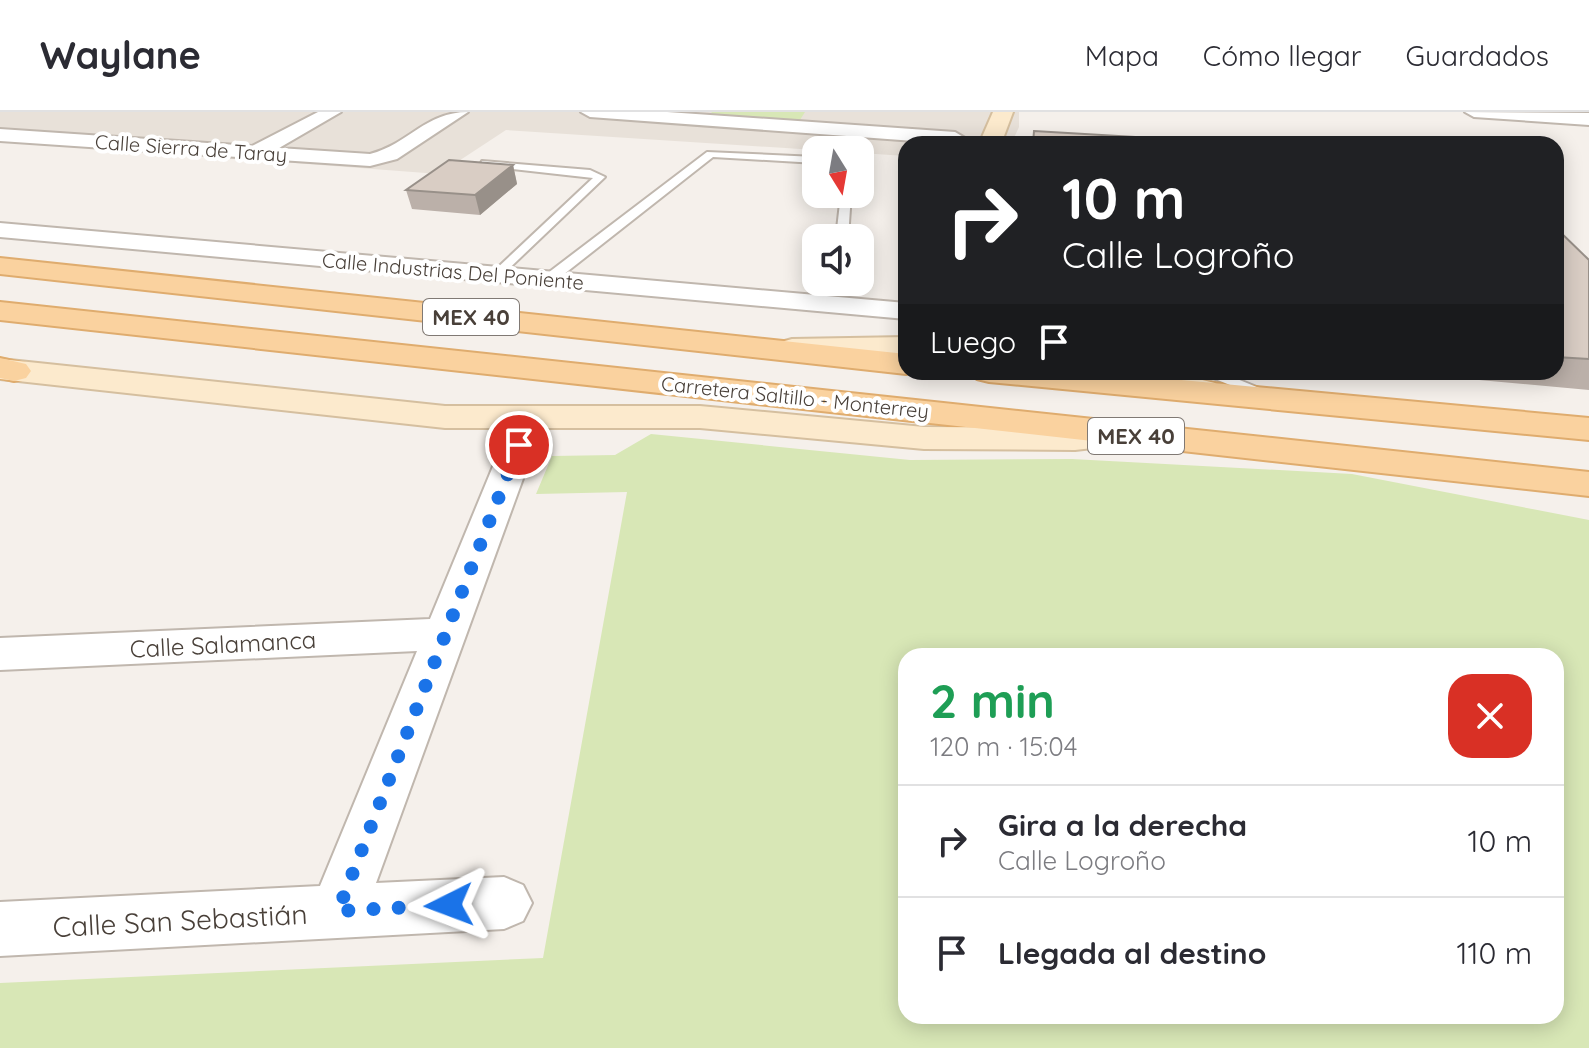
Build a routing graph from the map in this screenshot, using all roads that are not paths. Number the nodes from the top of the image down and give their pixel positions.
1 (332, 112) edge
2 (459, 112) edge
3 (590, 112) edge
4 (926, 112) edge
5 (1003, 112) edge
6 (1474, 112) edge
7 (1549, 114) edge
8 (693, 116) edge
9 (1589, 119) edge
10 (806, 120) edge
11 (0, 135) edge
12 (916, 135) junction
13 (929, 136) edge
14 (994, 136) edge
15 (1577, 136) dead end
16 (256, 152) junction
17 (802, 159) edge
18 (486, 163) edge
19 (0, 230) edge
20 (0, 248) edge
21 (0, 266) edge
22 (35, 269) junction
23 (499, 274) junction
24 (549, 279) junction
25 (0, 298) edge
26 (898, 310) edge
27 (0, 311) edge
28 (898, 347) edge
29 (775, 350) junction
30 (898, 363) edge
31 (5, 369) edge
32 (1141, 380) edge
33 (1186, 380) edge
34 (1217, 384) edge
35 (529, 418) junction
36 (1589, 429) edge
37 (1124, 435) junction
38 (1506, 475) junction
39 (1589, 484) edge
40 (1589, 492) edge
41 (447, 634) junction
42 (0, 654) edge
43 (504, 903) dead end
44 (338, 911) junction
45 (0, 929) edge

1 - 16 street
2 - 16 street, Calle Sierra de Taray
3 - 8 street
4 - 12 street
5 - 14 street
6 - 7 street
7 - 9 street
7 - 15 street
8 - 10 street
10 - 12 street
11 - 16 street, Calle Sierra de Taray
12 - 13 street
17 - 24 lane
18 - 23 lane
19 - 23 street, Calle Industrias Del Poniente
20 - 22 main road
21 - 22 main road, Carretera Saltillo - Monterrey / MEX 40
22 - 25 main road
22 - 29 main road, Carretera Saltillo - Monterrey / MEX 40
23 - 24 street, Calle Industrias Del Poniente
24 - 26 street, Calle Industrias Del Poniente
27 - 37 main road, Carretera Saltillo - Monterrey / MEX 40
28 - 29 street
29 - 30 main road, Carretera Saltillo - Monterrey / MEX 40
31 - 35 street
32 - 34 main road, MEX 40
33 - 34 street
34 - 36 main road, MEX 40
35 - 37 street
35 - 41 street
37 - 38 main road, Carretera Saltillo - Monterrey / MEX 40
38 - 39 main road, Carretera Saltillo - Monterrey / MEX 40
38 - 40 street
41 - 42 street, Calle Salamanca
41 - 44 street
43 - 44 street, Calle San Sebastián
44 - 45 street, Calle San Sebastián

